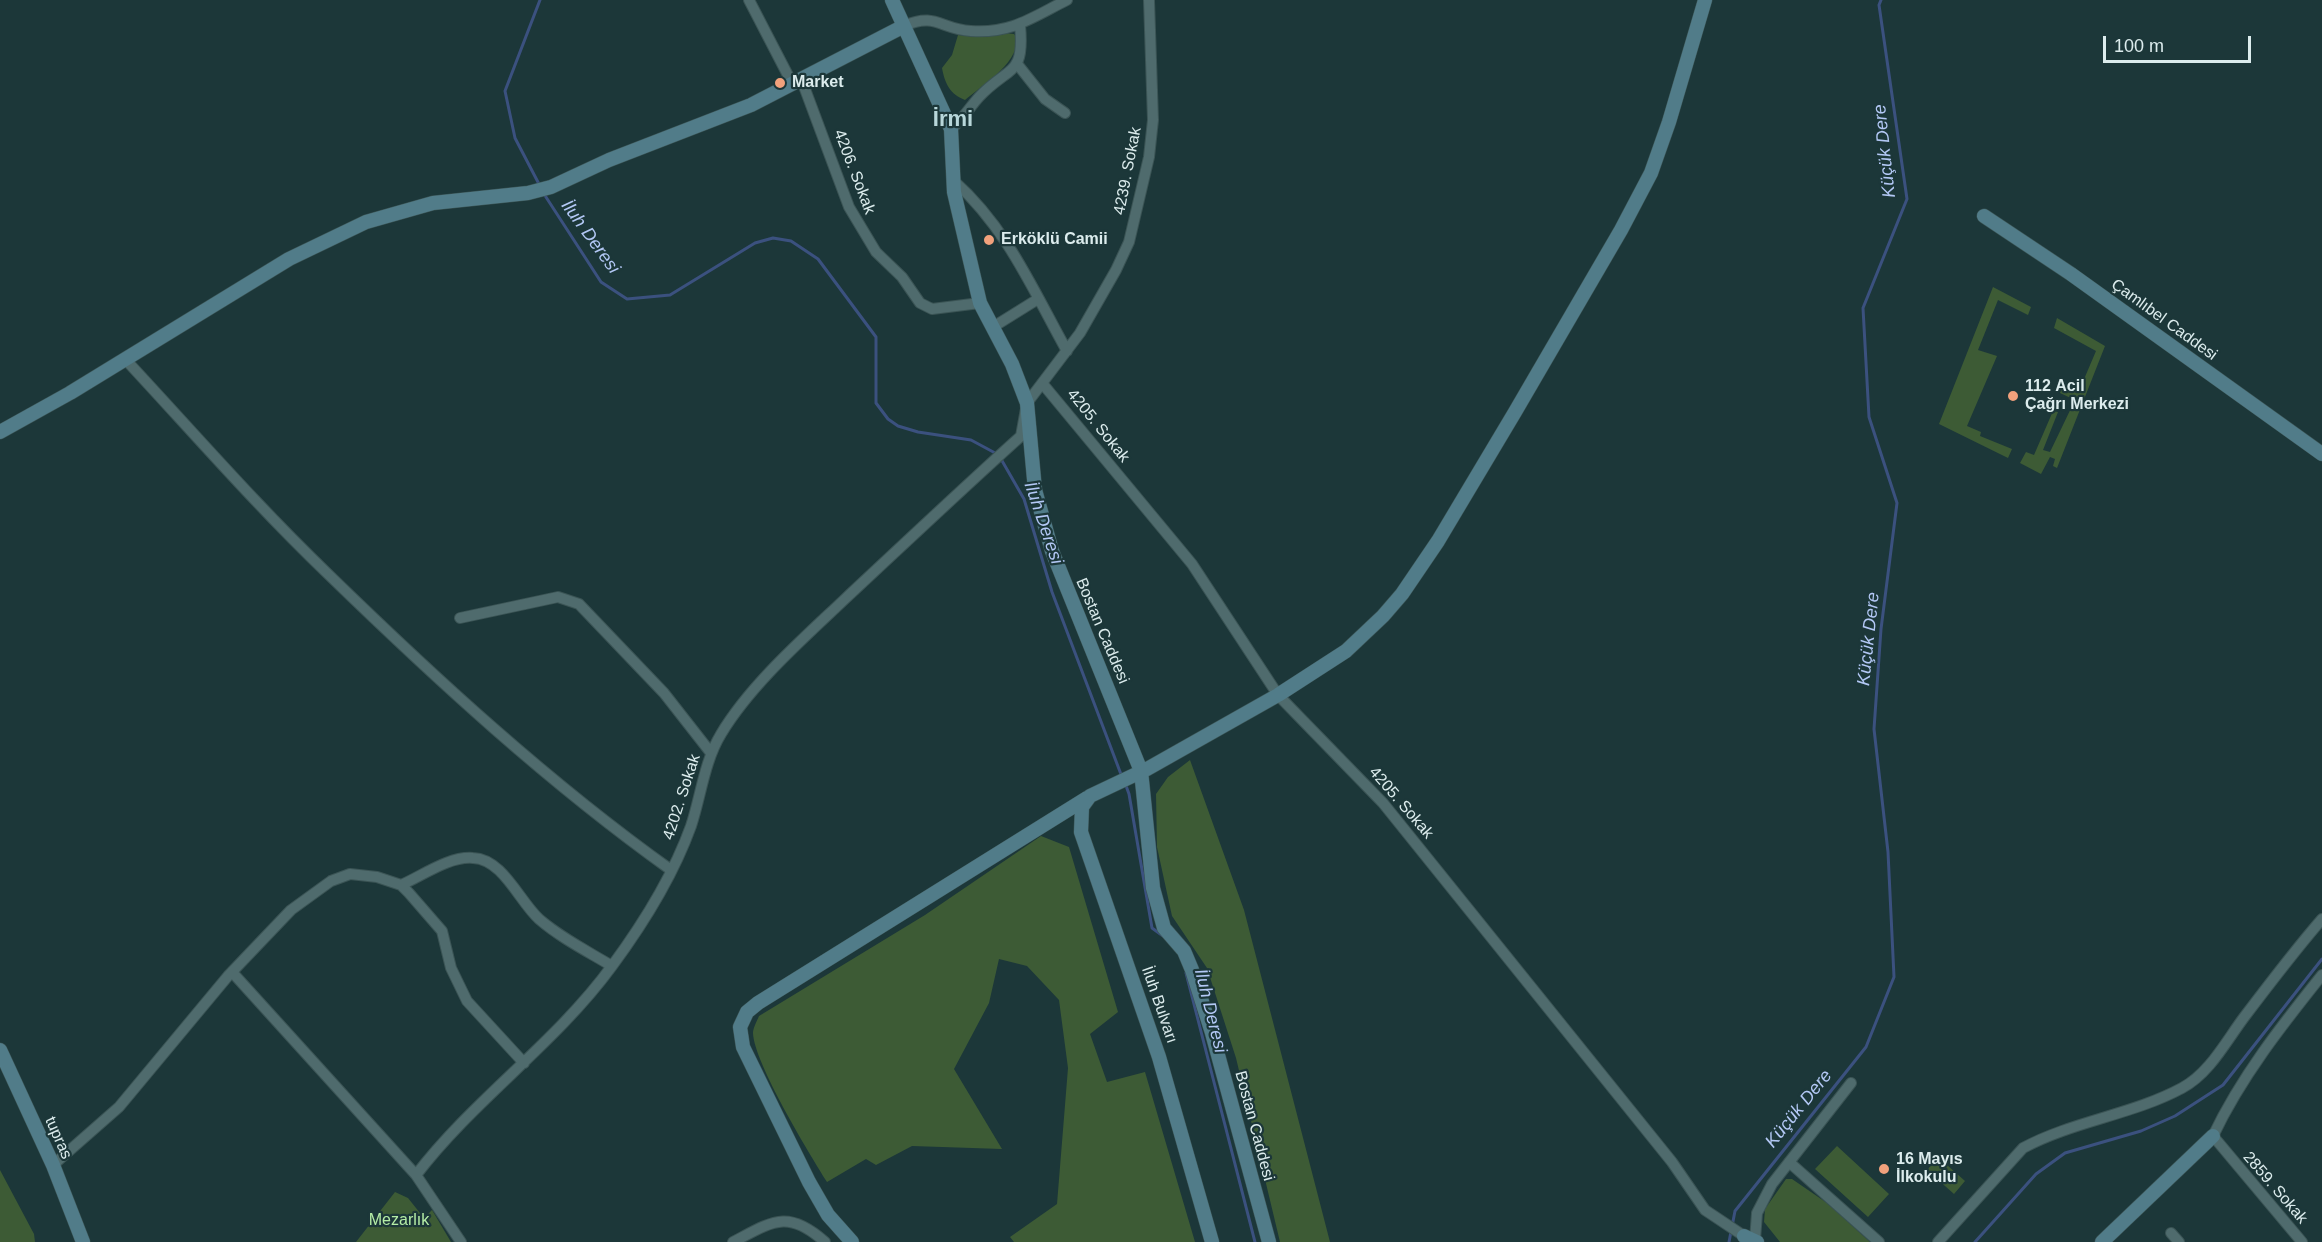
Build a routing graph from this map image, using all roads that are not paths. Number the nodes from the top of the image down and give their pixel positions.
1 (750, 0) edge
2 (892, 0) edge
3 (1066, 0) edge
4 (1149, 0) edge
5 (1706, 0) edge
6 (1020, 25) junction
7 (904, 26) junction
8 (1018, 65) junction
9 (798, 83) junction
10 (1065, 113) dead end
11 (951, 129) junction
12 (954, 181) junction
13 (1984, 216) dead end
14 (1038, 299) junction
15 (980, 303) junction
16 (993, 327) junction
17 (1067, 351) junction
18 (125, 359) junction
19 (1042, 383) junction
20 (1027, 403) junction
21 (0, 432) edge
22 (1004, 452) joint
23 (2322, 454) edge
24 (460, 618) dead end
25 (1278, 695) junction
26 (711, 753) junction
27 (1138, 773) junction
28 (1095, 793) junction
29 (672, 870) junction
30 (401, 885) junction
31 (2322, 919) edge
32 (612, 966) junction
33 (232, 972) junction
34 (2322, 975) edge
35 (0, 1050) edge
36 (524, 1063) junction
37 (1851, 1083) dead end
38 (2214, 1136) junction
39 (1789, 1162) junction
40 (53, 1166) junction
41 (416, 1175) junction
42 (2171, 1233) dead end
43 (1752, 1239) edge
44 (83, 1242) edge
45 (461, 1242) edge
46 (733, 1242) edge
47 (825, 1242) edge
48 (852, 1242) edge
49 (1212, 1242) edge
50 (1269, 1242) edge
51 (1879, 1242) edge
52 (1938, 1242) edge
53 (2102, 1242) edge
54 (2179, 1242) edge
55 (2302, 1242) edge

1 - 9 street
2 - 7 street, Bostan Caddesi
3 - 6 street
4 - 17 street, 4239. Sokak
5 - 25 street
6 - 7 street
6 - 8 street
7 - 9 street
7 - 11 street, Bostan Caddesi
8 - 10 street
8 - 11 street
9 - 15 street, 4206. Sokak
9 - 18 street
11 - 12 street, Bostan Caddesi
12 - 14 street
12 - 15 street, Bostan Caddesi
13 - 23 street, Çamlıbel Caddesi
14 - 16 street
14 - 17 street
15 - 16 street, Bostan Caddesi
16 - 20 street, Bostan Caddesi
17 - 19 street, 4239. Sokak
18 - 21 street
18 - 29 street
19 - 20 street, 4239. Sokak
19 - 25 street, 4205. Sokak
20 - 22 street, 4239. Sokak
20 - 27 street, Bostan Caddesi
22 - 26 street, 4202. Sokak
24 - 26 street
25 - 27 street
25 - 43 street, 4205. Sokak
26 - 29 street, 4202. Sokak
27 - 28 street
27 - 50 street, Bostan Caddesi
28 - 48 street
28 - 49 street, İluh Bulvarı
29 - 32 street, 4202. Sokak
30 - 32 street
30 - 33 street
30 - 36 street
31 - 52 street
32 - 36 street, 4202. Sokak
33 - 40 street
33 - 41 street
34 - 38 street
35 - 40 street, tupras
36 - 41 street, 4202. Sokak
37 - 39 street
38 - 53 street
38 - 55 street, 2859. Sokak
39 - 43 street
39 - 51 street
40 - 44 street, tupras
41 - 45 street
42 - 54 street
46 - 47 street

